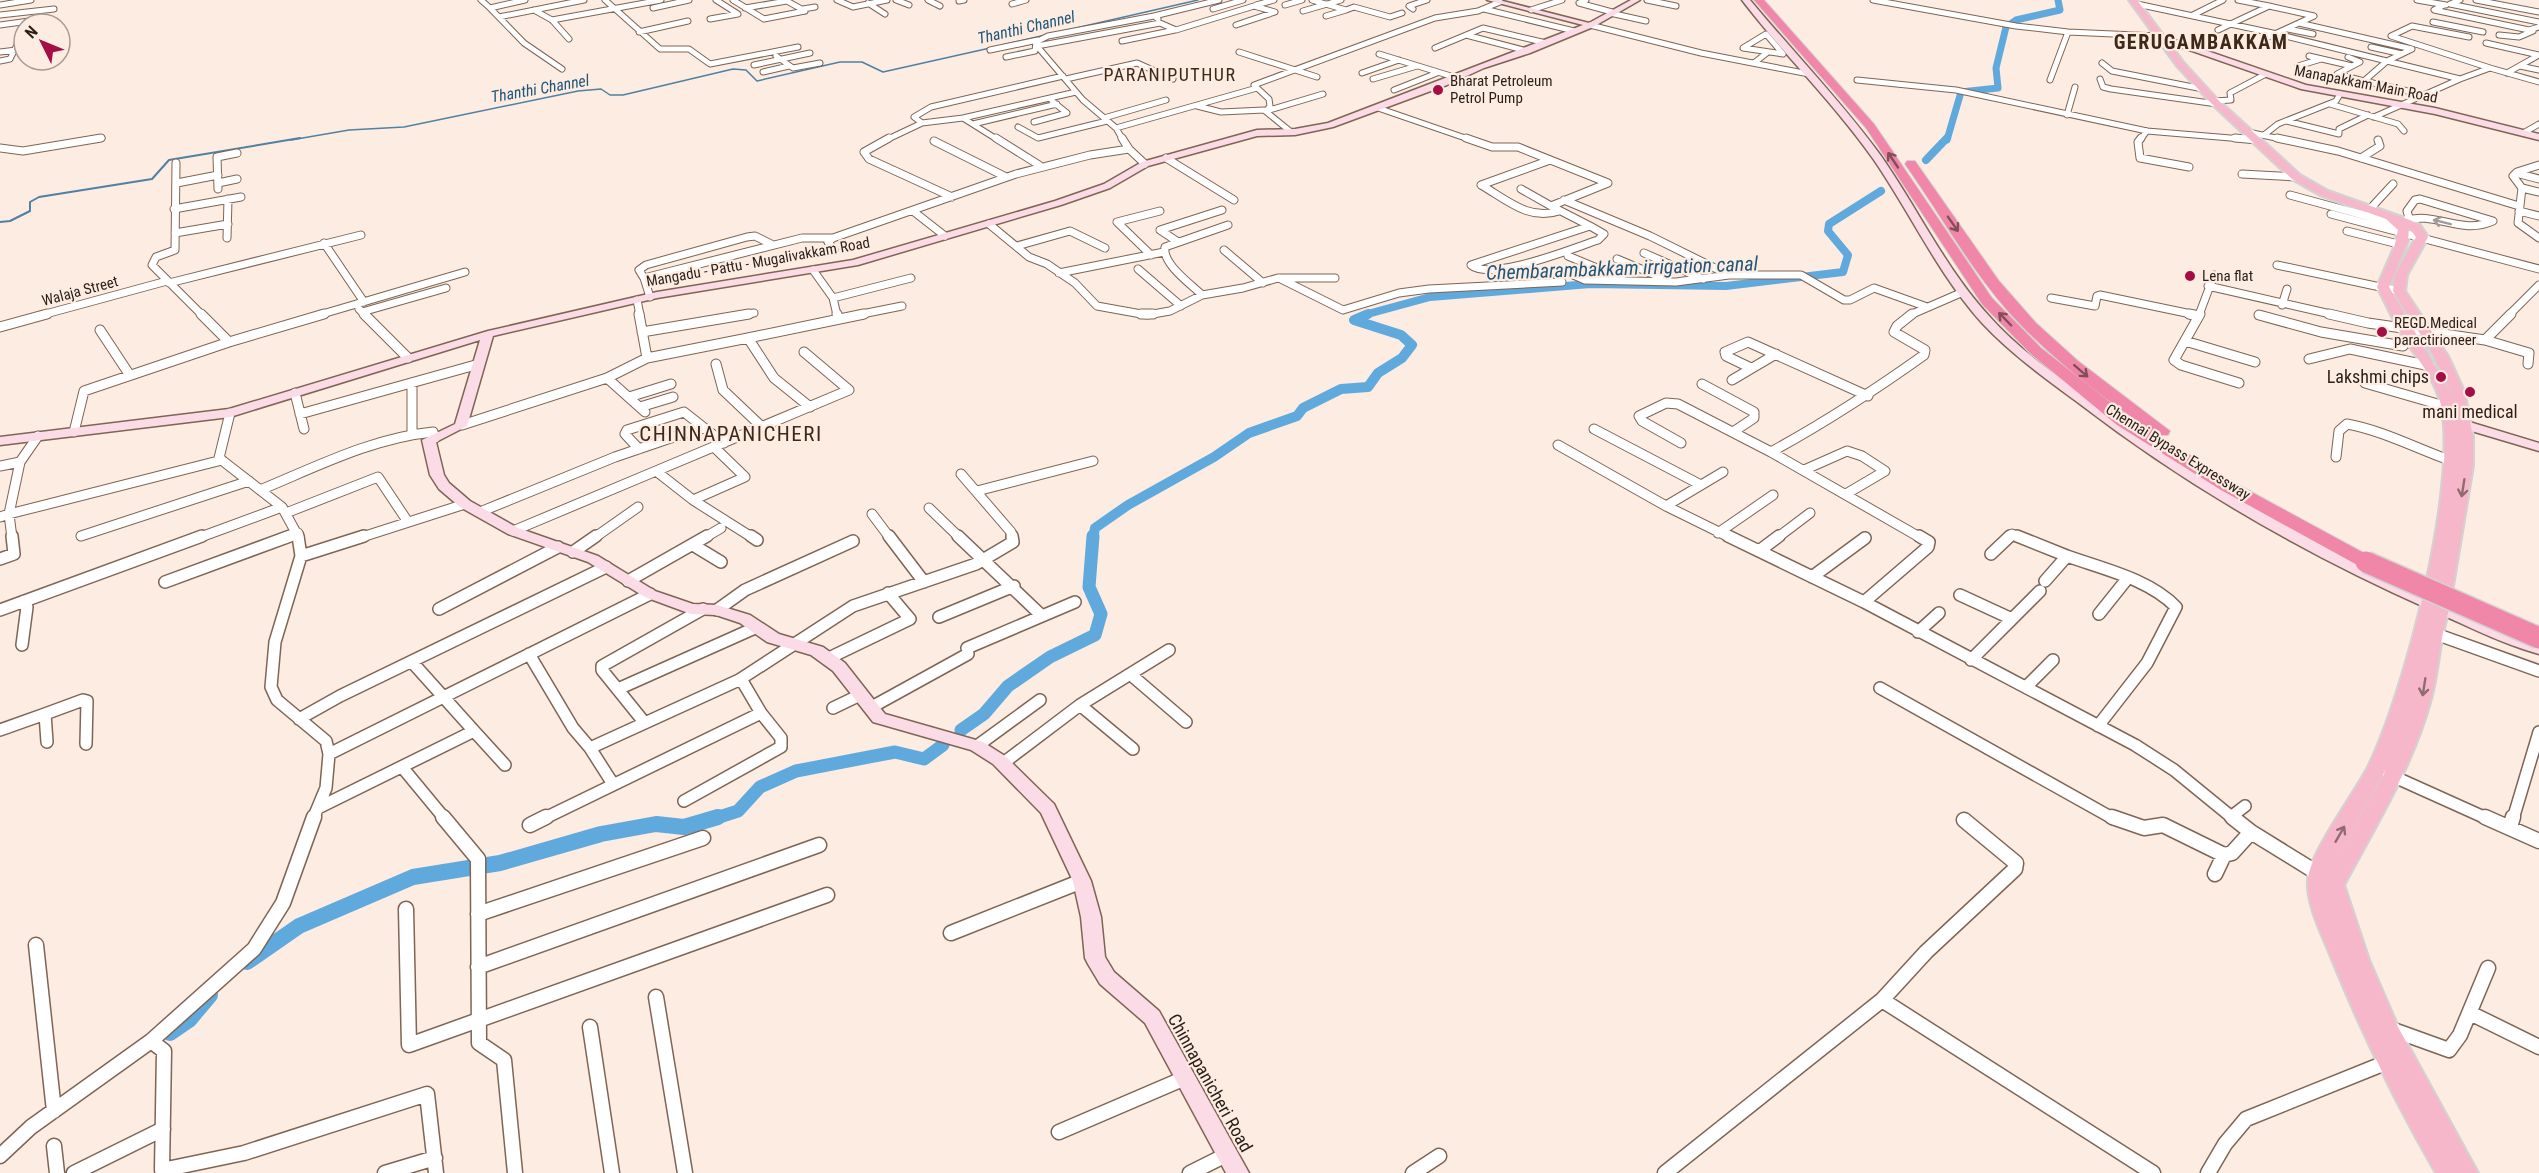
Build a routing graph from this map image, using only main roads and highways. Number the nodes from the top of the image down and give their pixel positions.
1 (1759, 0) edge
2 (1771, 0) edge
3 (2138, 2) edge
4 (2408, 222) junction
5 (2454, 417) junction
6 (2371, 557) junction
7 (2434, 607) junction
8 (2539, 625) edge
9 (2539, 638) edge
10 (2385, 773) junction
11 (2396, 1060) junction
12 (2450, 1173) edge
13 (2465, 1173) edge

6 -> 1 highway, Chennai Bypass Expressway
2 -> 6 highway, Chennai Bypass Expressway
3 - 4 main road
4 - 5 main road
4 - 5 main road
5 - 7 main road
5 -> 7 main road
6 - 8 highway, Chennai Bypass Expressway
6 - 9 highway, Chennai Bypass Expressway, bridge
7 - 10 main road
7 -> 10 main road
10 - 11 main road
11 -> 10 main road
11 - 12 main road
11 - 13 main road

